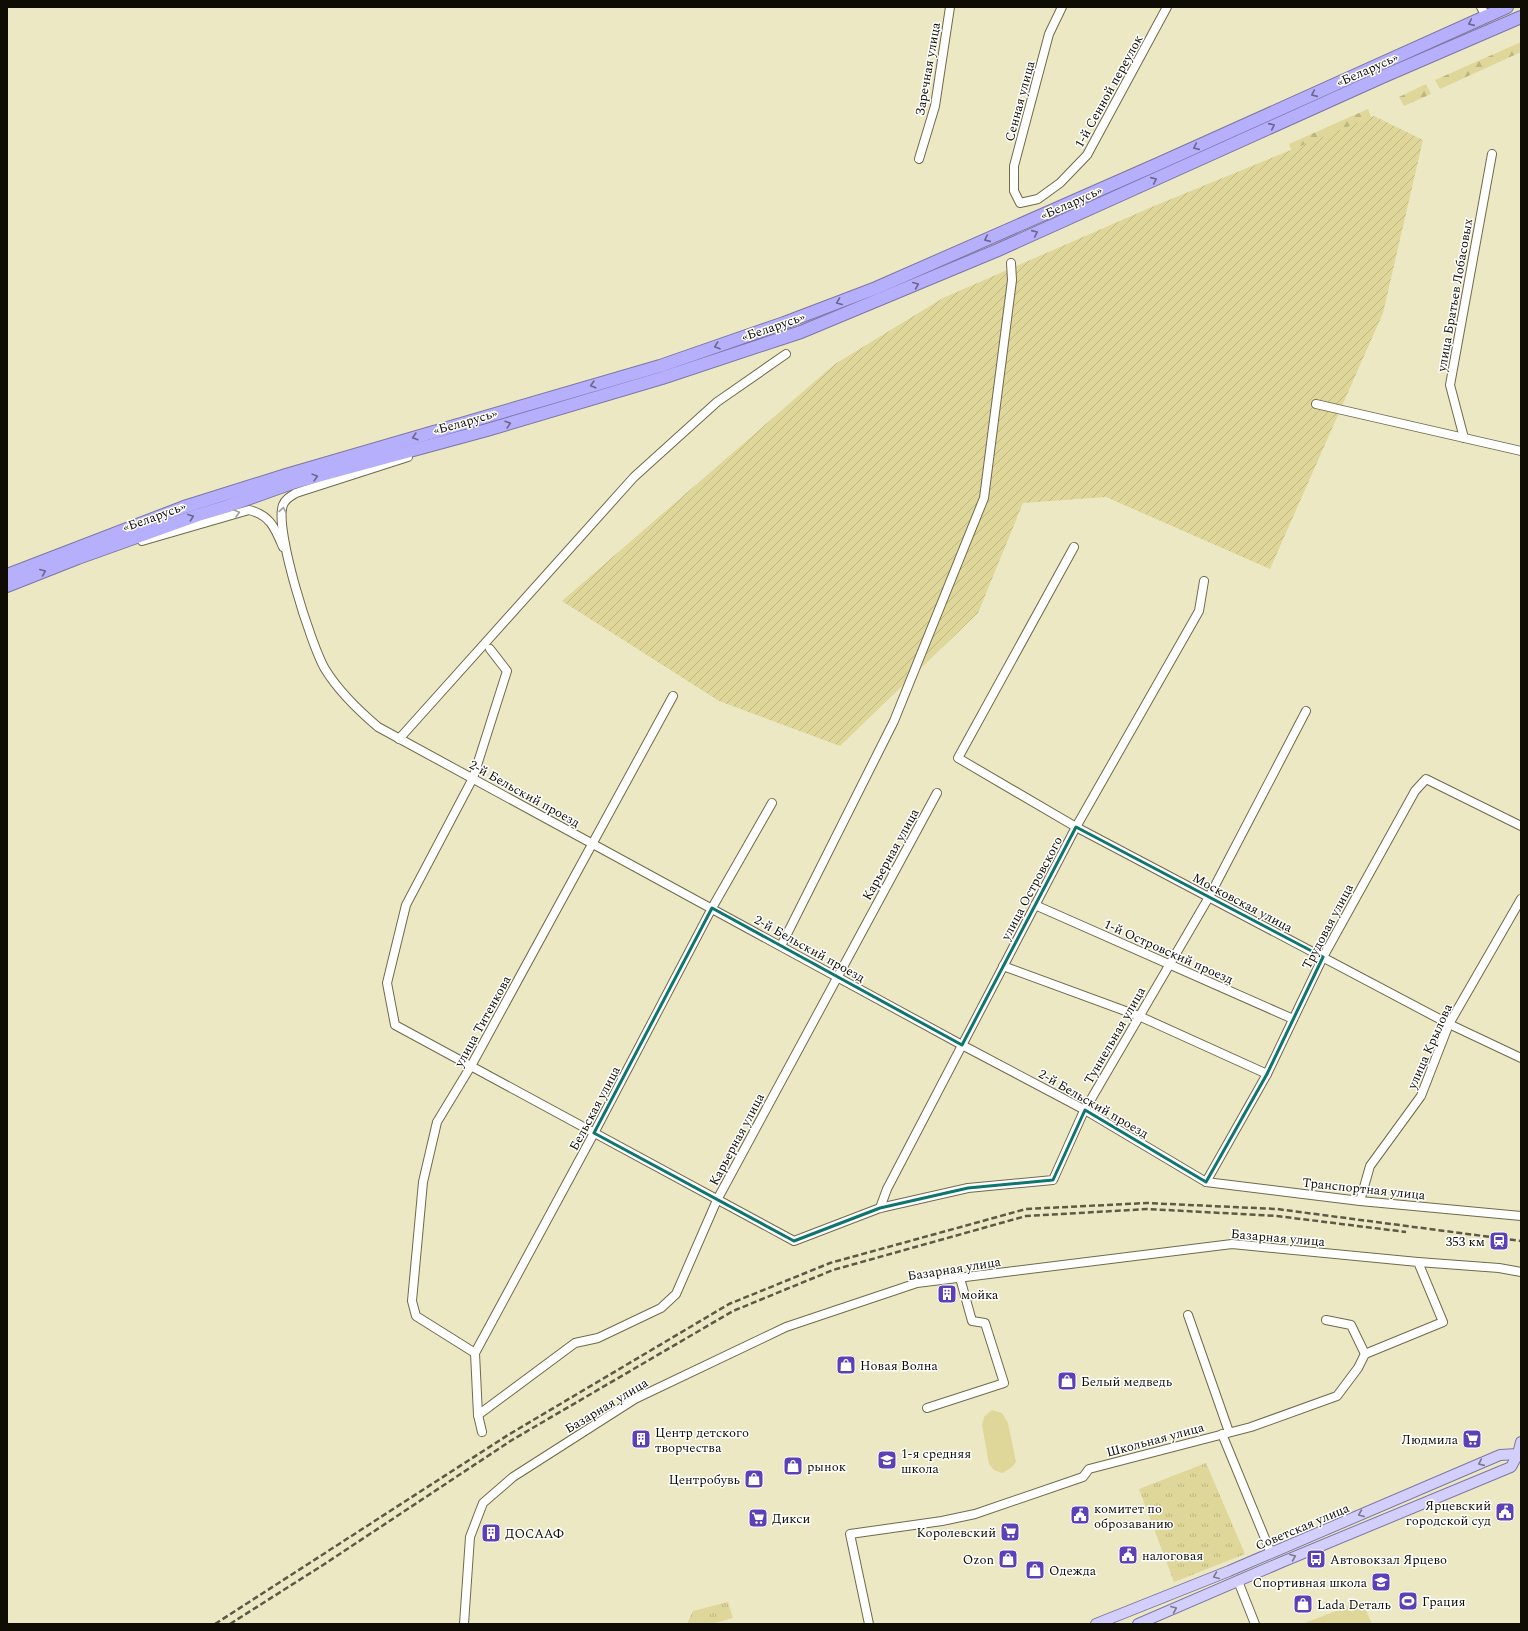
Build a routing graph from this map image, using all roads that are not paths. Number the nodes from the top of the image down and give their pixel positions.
1 (950, 7) edge
2 (1062, 7) edge
3 (1167, 7) edge
4 (1506, 7) edge
5 (1483, 12) edge
6 (1521, 17) edge
7 (1492, 154) dead end
8 (919, 159) dead end
9 (1020, 203) joint
10 (1011, 263) dead end
11 (786, 354) dead end
12 (1316, 404) dead end
13 (487, 430) junction
14 (1464, 438) junction
15 (1521, 451) edge
16 (1074, 547) dead end
17 (78, 558) junction
18 (289, 562) junction
19 (7, 575) edge
20 (1204, 581) dead end
21 (7, 586) edge
22 (490, 649) dead end
23 (673, 696) dead end
24 (1306, 711) dead end
25 (399, 739) junction
26 (473, 778) junction
27 (937, 793) dead end
28 (772, 803) dead end
29 (1521, 826) edge
30 (1076, 827) junction
31 (593, 844) junction
32 (1208, 897) junction
33 (1521, 899) edge
34 (1035, 905) junction
35 (712, 908) junction
36 (781, 946) junction
37 (1323, 957) junction
38 (1170, 964) junction
39 (1003, 966) junction
40 (837, 976) junction
41 (1139, 1016) junction
42 (1293, 1019) junction
43 (1449, 1024) junction
44 (962, 1045) junction
45 (1521, 1058) edge
46 (471, 1066) junction
47 (1267, 1074) junction
48 (1085, 1110) junction
49 (594, 1133) junction
50 (1206, 1182) junction
51 (717, 1200) junction
52 (1360, 1201) junction
53 (880, 1208) junction
54 (1521, 1216) edge
55 (1418, 1262) junction
56 (1521, 1272) edge
57 (960, 1278) junction
58 (1188, 1315) dead end
59 (1326, 1320) dead end
60 (475, 1353) junction
61 (1365, 1354) junction
62 (927, 1408) dead end
63 (478, 1415) junction
64 (482, 1432) dead end
65 (1226, 1433) junction
66 (1521, 1442) edge
67 (1520, 1454) edge
68 (1271, 1553) junction
69 (1233, 1569) junction
70 (1238, 1581) junction
71 (464, 1624) edge
72 (869, 1624) edge
73 (1096, 1624) edge
74 (1138, 1624) edge
75 (1255, 1624) edge

1 - 8 street, Заречная улица
2 - 9 street, Сенная улица
3 - 9 street, 1-й Сенной переулок
4 - 5 highway, «Беларусь»
5 -> 19 highway, «Беларусь»
13 -> 6 highway, «Беларусь»
7 - 14 street, улица Братьев Лобасовых
10 - 36 street
11 - 25 street
12 - 14 street
17 -> 13 highway, «Беларусь»
18 -> 13 street
14 - 15 street
16 - 30 street, Московская улица
17 -> 18 street
21 -> 17 highway, «Беларусь»
18 - 25 street, 2-й Бельский проезд
20 - 30 street, улица Островского
22 - 26 street
23 - 31 street, улица Титенкова
24 - 32 street, Туннельная улица
25 - 26 street, 2-й Бельский проезд
26 - 31 street, 2-й Бельский проезд
26 - 46 street
27 - 40 street, Карьерная улица
28 - 35 street, Бельская улица
29 - 37 street, Трудовая улица
30 - 32 street, Московская улица
30 - 34 street, улица Островского
31 - 35 street, 2-й Бельский проезд
31 - 46 street, улица Титенкова
32 - 37 street, Московская улица
32 - 38 street, Туннельная улица
33 - 43 street, улица Крылова
34 - 38 street, 1-й Островский проезд
34 - 39 street, улица Островского
35 - 36 street, 2-й Бельский проезд
35 - 49 street, Бельская улица
36 - 40 street, 2-й Бельский проезд
37 - 42 street, Трудовая улица
37 - 43 street, Московская улица
38 - 41 street, Туннельная улица
38 - 42 street, 1-й Островский проезд
39 - 41 street
39 - 44 street, улица Островского
40 - 44 street, 2-й Бельский проезд
40 - 51 street, Карьерная улица
41 - 47 street
41 - 48 street, Туннельная улица
42 - 47 street, Трудовая улица
43 - 45 street, Московская улица
43 - 52 street, улица Крылова
44 - 48 street, 2-й Бельский проезд
44 - 53 street, улица Островского
46 - 49 street
46 - 60 street, улица Титенкова
47 - 50 street, Трудовая улица
48 - 50 street, 2-й Бельский проезд
48 - 53 street, Туннельная улица
49 - 51 street
49 - 60 street, Бельская улица
50 - 52 street, Транспортная улица
51 - 53 street, Туннельная улица
51 - 63 street, Карьерная улица
52 - 54 street, Транспортная улица
55 - 56 street, Базарная улица
55 - 57 street, Базарная улица
55 - 61 street
57 - 62 street
57 - 71 street, Базарная улица
58 - 65 street
59 - 61 street
60 - 63 street
61 - 65 street, Школьная улица
63 - 64 street
65 - 68 street
65 - 72 street, Школьная улица
66 - 67 main road
67 -> 68 main road, Советская улица
70 -> 67 main road, Советская улица
68 - 69 main road, Советская улица
69 - 70 main road
69 -> 73 main road, Советская улица
74 -> 70 main road, Советская улица
70 - 75 street

